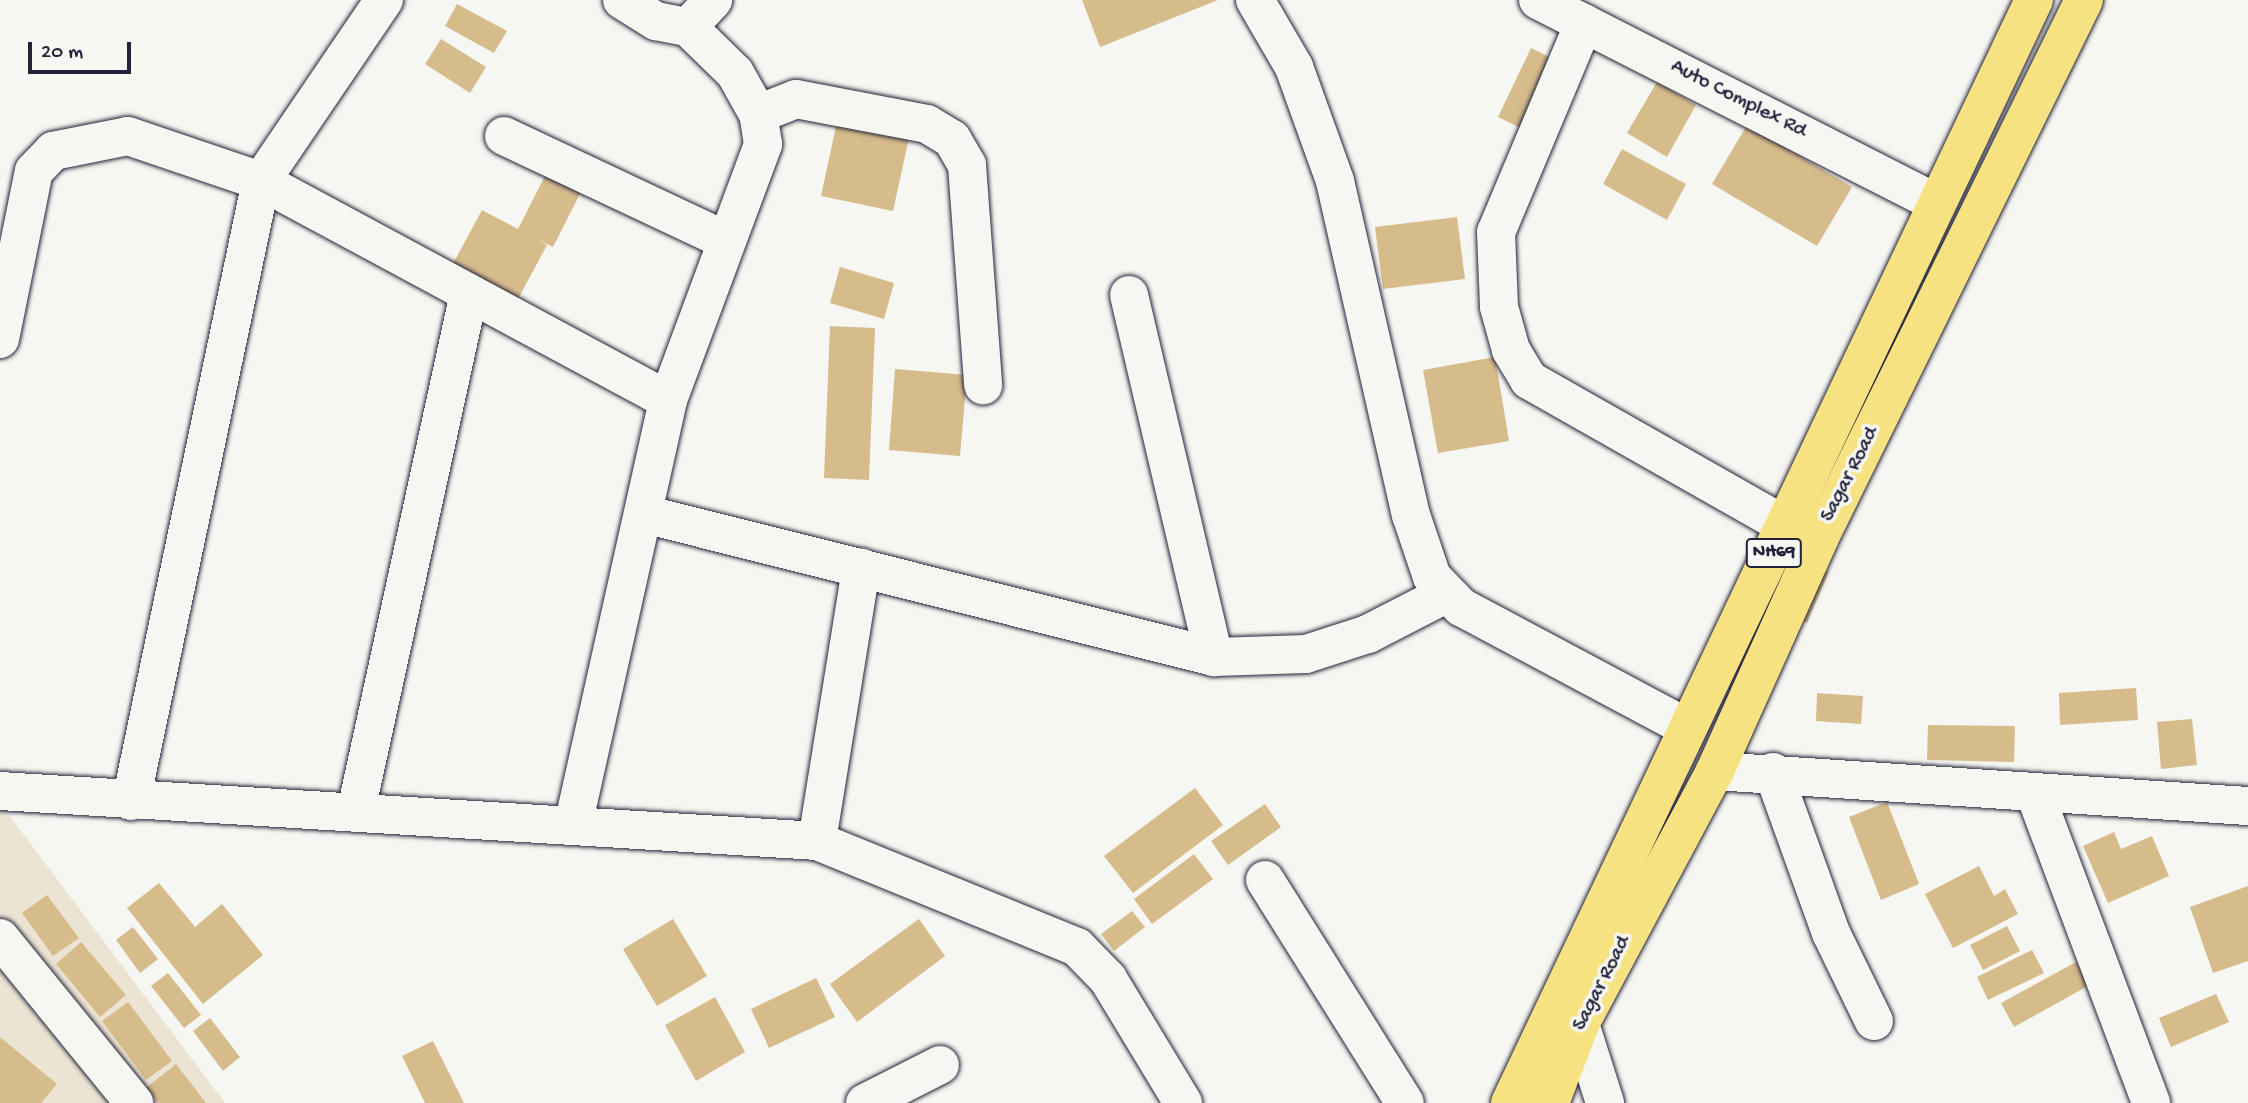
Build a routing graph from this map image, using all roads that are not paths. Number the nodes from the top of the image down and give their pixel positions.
1 (384, 0) edge
2 (622, 0) edge
3 (1255, 0) edge
4 (1538, 0) edge
5 (2034, 0) edge
6 (2084, 0) edge
7 (701, 13) edge
8 (1584, 23) junction
9 (758, 114) junction
10 (504, 136) dead end
11 (261, 181) junction
12 (1936, 203) junction
13 (727, 241) junction
14 (469, 293) junction
15 (1129, 295) dead end
16 (0, 339) edge
17 (983, 385) dead end
18 (668, 400) junction
19 (644, 514) junction
20 (1788, 527) junction
21 (862, 568) junction
22 (1444, 595) junction
23 (1214, 657) junction
24 (1686, 727) junction
25 (1715, 771) junction
26 (1773, 772) junction
27 (0, 792) edge
28 (2035, 794) junction
29 (131, 801) junction
30 (2248, 806) edge
31 (356, 811) junction
32 (574, 821) junction
33 (817, 841) junction
34 (1265, 880) dead end
35 (0, 938) edge
36 (1874, 1021) dead end
37 (1580, 1024) junction
38 (940, 1065) dead end
39 (134, 1103) edge
40 (865, 1103) edge
41 (1182, 1103) edge
42 (1405, 1103) edge
43 (1510, 1103) edge
44 (1550, 1103) edge
45 (1605, 1103) edge
46 (2151, 1103) edge

1 - 11 street
2 - 7 street
3 - 22 street
4 - 8 street, Auto Complex Rd
5 - 12 highway, Sagar Road / NH69
6 - 25 highway, Sagar Road / NH69
7 - 9 street
8 - 12 street, Auto Complex Rd
8 - 20 street
9 - 13 street
9 - 17 street
10 - 13 street
11 - 14 street
11 - 16 street
11 - 29 street
12 - 20 highway, Sagar Road / NH69
13 - 18 street
14 - 18 street
14 - 31 street
15 - 23 street
18 - 19 street
19 - 21 street
19 - 32 street
20 - 24 highway, Sagar Road / NH69
21 - 23 street
21 - 33 street
22 - 23 street
22 - 24 street
24 - 43 highway, Sagar Road / NH69
25 - 26 street
25 - 37 highway, Sagar Road / NH69
26 - 28 street
26 - 36 street
27 - 29 street
28 - 30 street
28 - 46 street
29 - 31 street
31 - 32 street
32 - 33 street
33 - 41 street
34 - 42 street
35 - 39 street
37 - 44 highway, Sagar Road / NH69
37 - 45 street
38 - 40 street

